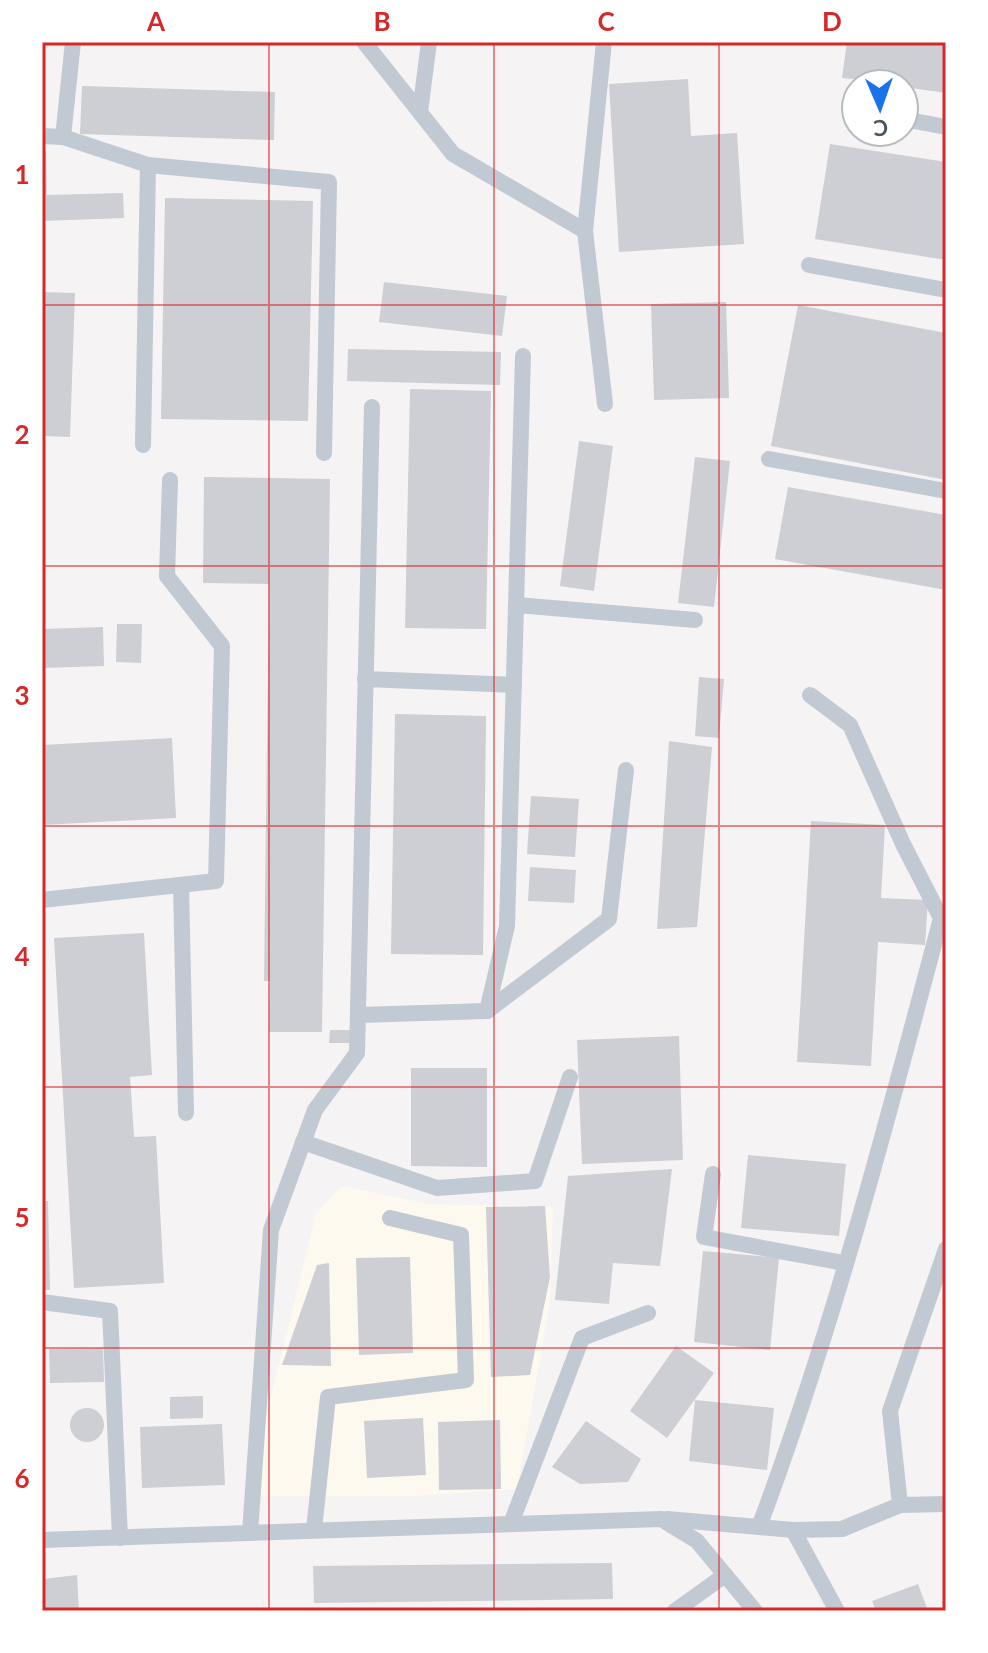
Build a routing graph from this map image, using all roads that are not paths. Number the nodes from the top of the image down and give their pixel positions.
1 (73, 42) edge
2 (364, 42) edge
3 (429, 42) edge
4 (604, 42) edge
5 (420, 112) junction
6 (920, 122) edge
7 (946, 127) edge
8 (42, 136) edge
9 (63, 137) junction
10 (148, 165) junction
11 (585, 231) junction
12 (809, 265) dead end
13 (946, 290) edge
14 (523, 356) dead end
15 (605, 404) dead end
16 (372, 407) dead end
17 (143, 445) dead end
18 (324, 453) dead end
19 (769, 459) dead end
20 (170, 480) dead end
21 (946, 491) edge
22 (517, 605) junction
23 (695, 620) dead end
24 (365, 679) junction
25 (514, 685) junction
26 (810, 695) dead end
27 (626, 770) dead end
28 (181, 885) junction
29 (42, 900) edge
30 (487, 1011) junction
31 (360, 1015) junction
32 (570, 1077) dead end
33 (186, 1113) dead end
34 (303, 1142) junction
35 (713, 1174) dead end
36 (390, 1218) dead end
37 (946, 1249) edge
38 (844, 1263) junction
39 (42, 1302) edge
40 (648, 1313) dead end
41 (946, 1504) edge
42 (900, 1505) junction
43 (661, 1519) junction
44 (512, 1521) junction
45 (759, 1527) junction
46 (314, 1530) junction
47 (793, 1530) junction
48 (250, 1533) junction
49 (120, 1538) junction
50 (42, 1540) edge
51 (725, 1575) junction
52 (675, 1611) edge
53 (755, 1611) edge
54 (837, 1611) edge

1 - 9 lane
2 - 5 lane
3 - 5 lane
4 - 11 lane
5 - 11 lane
6 - 7 lane
8 - 9 lane
9 - 10 lane
10 - 17 lane
10 - 18 lane
11 - 15 lane
12 - 13 lane
14 - 22 lane
16 - 24 lane
19 - 21 lane
20 - 28 lane
22 - 23 lane
22 - 25 lane
24 - 25 lane
24 - 31 lane
25 - 30 lane
26 - 38 lane
27 - 30 lane
28 - 29 lane
28 - 33 lane
30 - 31 lane
31 - 34 lane
32 - 34 lane
34 - 48 lane
35 - 38 lane
36 - 46 lane
37 - 42 lane
38 - 45 lane
39 - 49 lane
40 - 44 lane
41 - 42 lane
42 - 47 lane
43 - 44 lane
43 - 45 lane
43 - 51 lane
44 - 46 lane
45 - 47 lane
46 - 48 lane
47 - 54 lane
48 - 49 lane
49 - 50 lane
51 - 52 lane
51 - 53 lane

